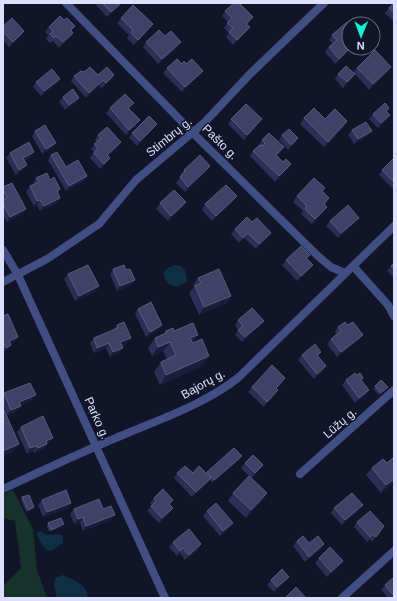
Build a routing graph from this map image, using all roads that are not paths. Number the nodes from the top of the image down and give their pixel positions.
1 (66, 3) edge
2 (324, 3) edge
3 (193, 133) junction
4 (394, 226) edge
5 (3, 250) edge
6 (353, 266) junction
7 (345, 273) junction
8 (18, 275) junction
9 (3, 282) edge
10 (394, 316) edge
11 (394, 390) edge
12 (96, 446) junction
13 (300, 474) dead end
14 (3, 489) edge
15 (394, 551) edge
16 (165, 598) edge
17 (342, 598) edge

1 - 3 street, Pašto g.
2 - 3 street, Stimbrų g.
3 - 7 street, Pašto g.
3 - 8 street, Stimbrų g.
4 - 6 street, Bajorų g.
5 - 8 street, Parko g.
6 - 7 street, Bajorų g.
6 - 10 street
7 - 12 street, Bajorų g.
8 - 9 street, Stimbrų g.
8 - 12 street, Parko g.
11 - 13 street, Lūžų g.
12 - 14 street, Bajorų g.
12 - 16 street, Parko g.
15 - 17 street

